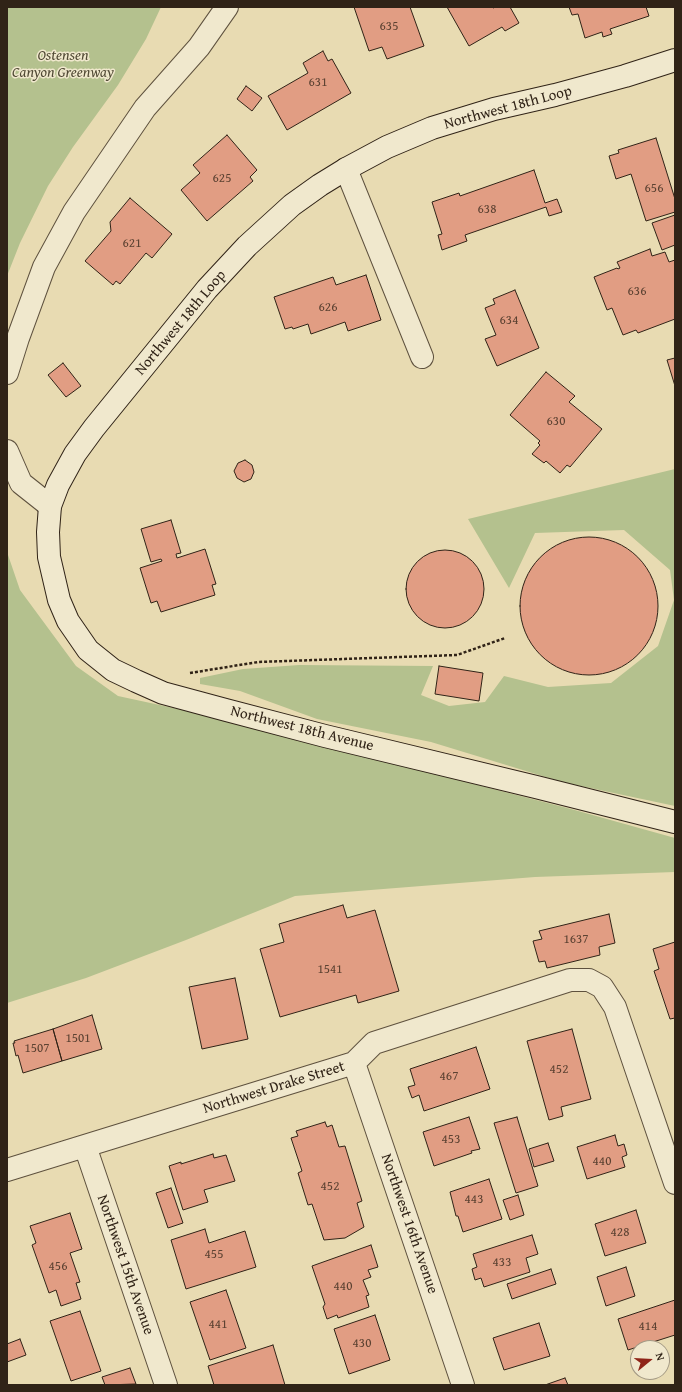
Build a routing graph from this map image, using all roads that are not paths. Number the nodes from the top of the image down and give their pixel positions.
1 (227, 7) edge
2 (675, 60) edge
3 (346, 169) junction
4 (422, 357) dead end
5 (7, 373) edge
6 (7, 451) edge
7 (50, 506) junction
8 (675, 822) edge
9 (354, 1063) junction
10 (85, 1146) junction
11 (7, 1170) edge
12 (675, 1183) edge
13 (166, 1385) edge
14 (463, 1385) edge

1 - 5 street
2 - 3 street, Northwest 18th Loop
3 - 4 street
3 - 7 street, Northwest 18th Loop
6 - 7 street
7 - 8 street, Northwest 18th Avenue
9 - 10 street, Northwest Drake Street
9 - 12 street, Northwest Drake Street
9 - 14 street, Northwest 16th Avenue
10 - 11 street, Northwest Drake Street
10 - 13 street, Northwest 15th Avenue

